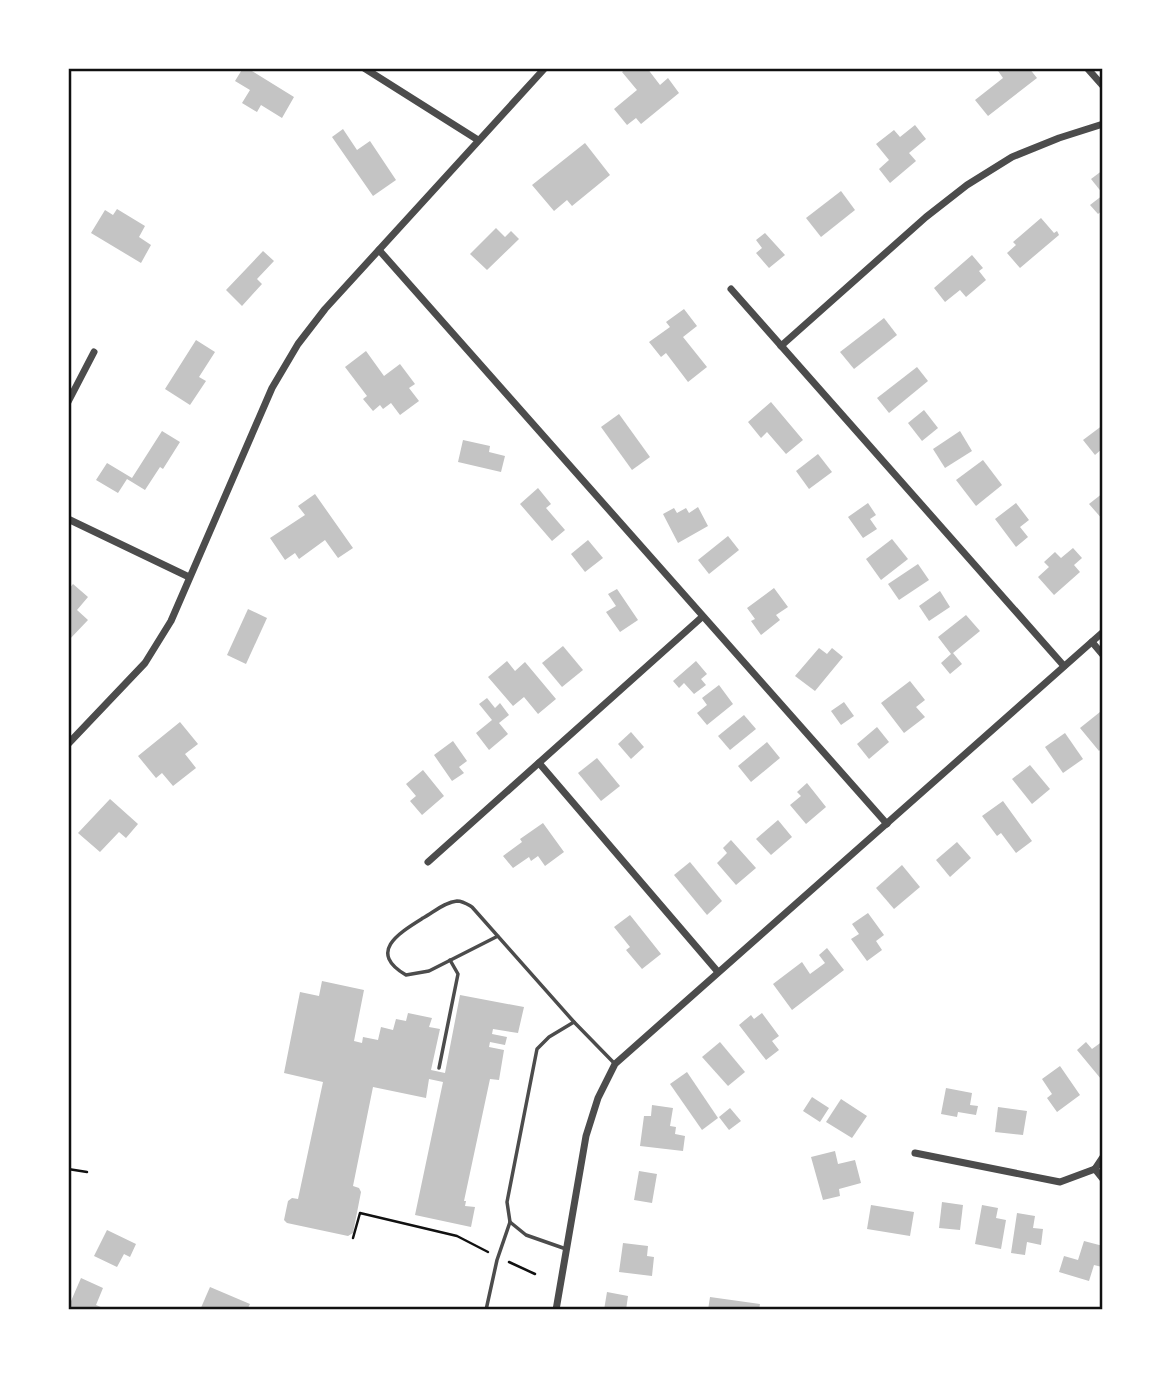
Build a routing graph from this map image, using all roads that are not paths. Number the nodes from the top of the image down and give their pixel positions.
1 (364, 68) edge
2 (545, 68) edge
3 (1087, 68) edge
4 (1103, 86) edge
5 (1103, 124) edge
6 (478, 140) junction
7 (379, 250) junction
8 (731, 289) dead end
9 (781, 346) junction
10 (94, 352) dead end
11 (68, 402) edge
12 (68, 519) edge
13 (189, 577) junction
14 (702, 617) junction
15 (1103, 632) edge
16 (1092, 642) junction
17 (1103, 654) edge
18 (1064, 666) junction
19 (68, 744) edge
20 (539, 763) junction
21 (887, 824) junction
22 (428, 862) dead end
23 (498, 936) junction
24 (450, 960) junction
25 (718, 972) junction
26 (574, 1022) junction
27 (615, 1063) junction
28 (439, 1068) dead end
29 (915, 1153) dead end
30 (1103, 1157) edge
31 (1095, 1169) junction
32 (1103, 1179) edge
33 (510, 1222) junction
34 (566, 1249) junction
35 (486, 1310) edge
36 (556, 1310) edge

1 - 6 street
2 - 6 street
3 - 4 street
5 - 9 street
6 - 7 street
7 - 13 street
7 - 14 street
8 - 9 street
9 - 18 street
10 - 11 street
12 - 13 street
13 - 19 street
14 - 20 street
14 - 21 street
15 - 16 street
16 - 17 street
16 - 18 street
18 - 21 street
20 - 22 street
20 - 25 street
21 - 25 street
23 - 24 lane
23 - 24 lane
23 - 26 lane
24 - 28 lane
25 - 27 street
26 - 27 lane
26 - 33 lane
27 - 34 street
29 - 31 street
30 - 31 street
31 - 32 street
33 - 34 lane
33 - 35 lane
34 - 36 street

